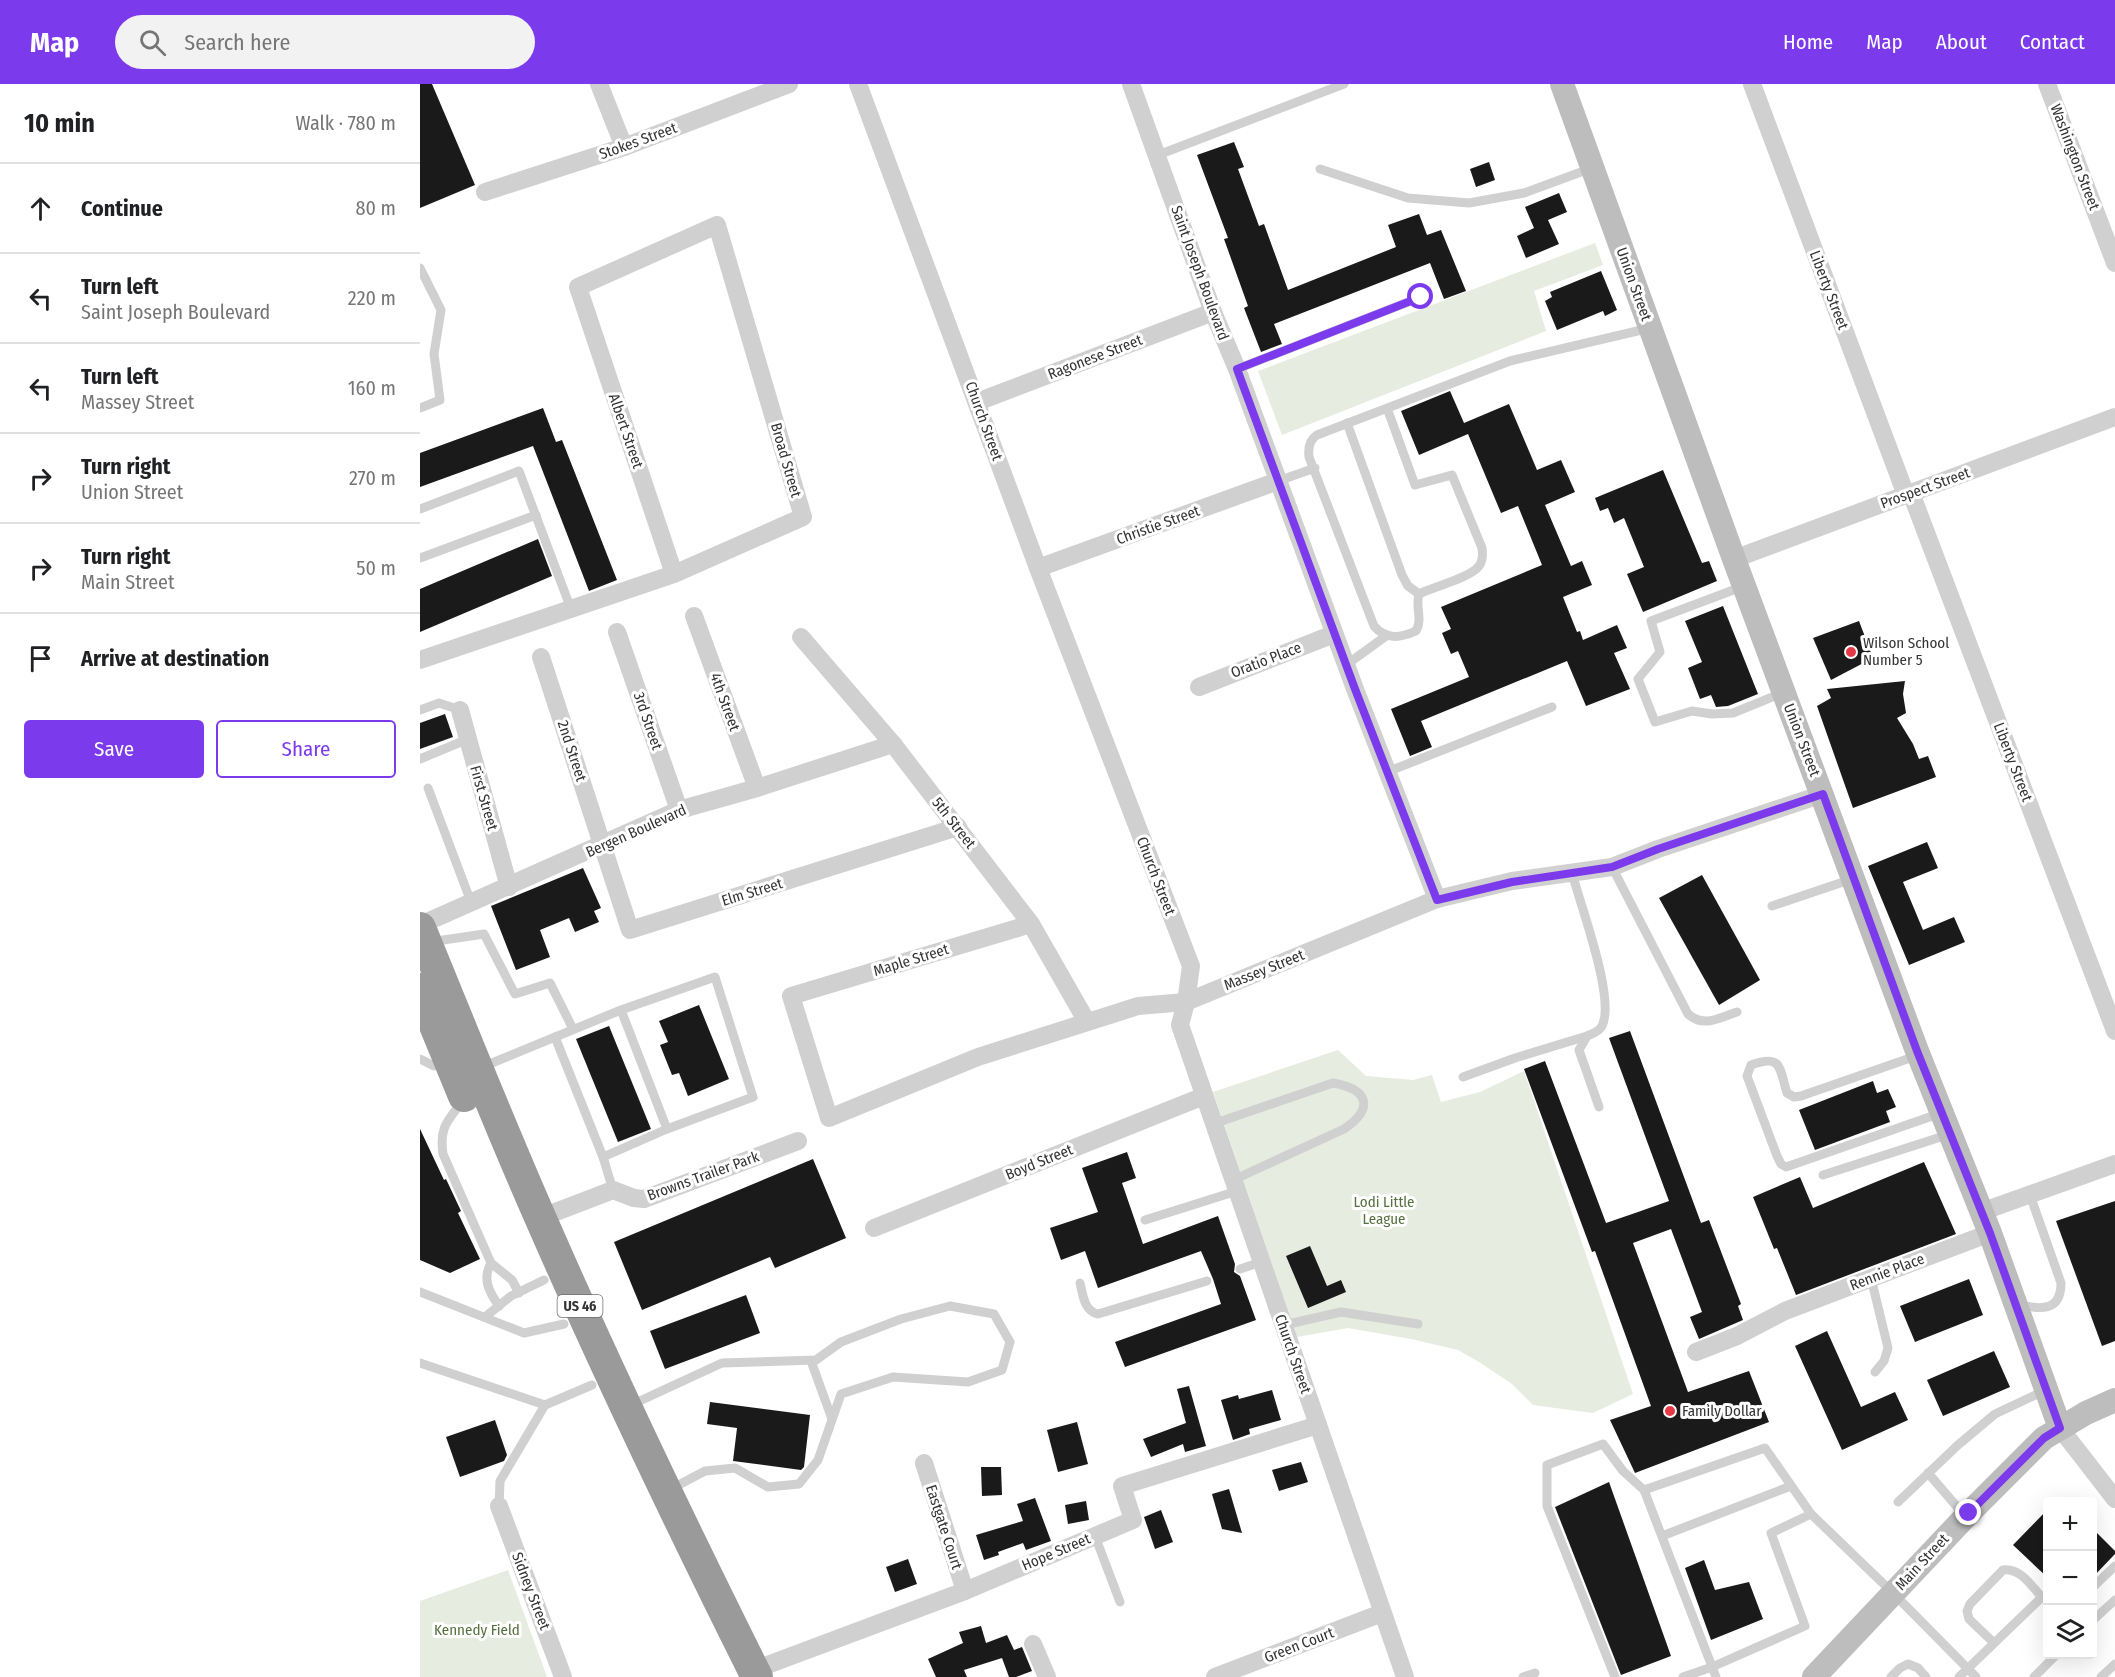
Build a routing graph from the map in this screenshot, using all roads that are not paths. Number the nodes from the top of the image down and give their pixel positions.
1 (599, 84) edge
2 (789, 84) edge
3 (858, 84) edge
4 (1131, 84) edge
5 (1344, 84) edge
6 (1562, 84) edge
7 (1752, 84) edge
8 (2047, 84) edge
9 (624, 147) junction
10 (1158, 155) junction
11 (1592, 168) junction
12 (1320, 169) dead end
13 (485, 192) dead end
14 (2115, 263) edge
15 (420, 268) edge
16 (578, 287) joint
17 (1421, 297) dead end
18 (1213, 312) junction
19 (1650, 328) junction
20 (1237, 369) junction
21 (977, 402) junction
22 (420, 408) edge
23 (1387, 408) junction
24 (2115, 417) edge
25 (1347, 423) junction
26 (1315, 468) junction
27 (1278, 481) junction
28 (1909, 494) junction
29 (420, 509) edge
30 (536, 515) junction
31 (420, 558) edge
32 (1734, 559) junction
33 (1038, 568) junction
34 (674, 574) junction
35 (1745, 586) junction
36 (1419, 594) junction
37 (571, 609) junction
38 (694, 616) dead end
39 (616, 632) dead end
40 (1334, 634) junction
41 (1386, 636) junction
42 (801, 638) dead end
43 (541, 657) dead end
44 (420, 660) edge
45 (1346, 665) junction
46 (1198, 687) dead end
47 (1784, 692) junction
48 (1552, 707) dead end
49 (420, 710) edge
50 (460, 710) joint
51 (468, 739) junction
52 (893, 744) junction
53 (420, 759) edge
54 (1387, 772) junction
55 (428, 788) dead end
56 (757, 788) junction
57 (1823, 794) junction
58 (679, 810) junction
59 (958, 827) junction
60 (603, 846) junction
61 (1612, 867) junction
62 (1572, 873) junction
63 (1854, 879) junction
64 (509, 887) junction
65 (1437, 900) junction
66 (471, 902) junction
67 (1772, 906) dead end
68 (1031, 924) junction
69 (422, 932) edge
70 (420, 989) edge
71 (2108, 990) edge
72 (791, 996) joint
73 (1186, 1002) junction
74 (621, 1010) junction
75 (1737, 1012) dead end
76 (1087, 1023) junction
77 (573, 1029) junction
78 (2115, 1030) edge
79 (1587, 1036) junction
80 (555, 1037) junction
81 (1919, 1055) junction
82 (420, 1059) edge
83 (464, 1066) junction
84 (1463, 1077) dead end
85 (1204, 1096) junction
86 (465, 1098) junction
87 (1599, 1107) dead end
88 (1946, 1123) junction
89 (1213, 1124) junction
90 (667, 1129) junction
91 (798, 1141) dead end
92 (603, 1157) junction
93 (2115, 1164) edge
94 (1823, 1175) dead end
95 (1235, 1186) junction
96 (613, 1190) junction
97 (2030, 1195) junction
98 (540, 1218) junction
99 (1145, 1220) dead end
100 (1986, 1223) junction
101 (874, 1228) dead end
102 (1261, 1262) junction
103 (491, 1263) junction
104 (1240, 1269) dead end
105 (1871, 1278) junction
106 (1207, 1281) dead end
107 (1080, 1283) dead end
108 (532, 1286) junction
109 (420, 1292) edge
110 (2015, 1303) junction
111 (499, 1306) junction
112 (485, 1317) junction
113 (564, 1324) junction
114 (1419, 1324) dead end
115 (1284, 1325) junction
116 (1696, 1352) dead end
117 (811, 1361) junction
118 (420, 1363) edge
119 (1875, 1372) dead end
120 (592, 1385) junction
121 (2046, 1390) junction
122 (2115, 1400) edge
123 (545, 1405) junction
124 (627, 1407) junction
125 (832, 1419) junction
126 (1318, 1425) junction
127 (2060, 1428) junction
128 (924, 1463) dead end
129 (1928, 1473) junction
130 (1791, 1486) junction
131 (1644, 1490) junction
132 (666, 1492) junction
133 (2115, 1499) edge
134 (1898, 1502) dead end
135 (499, 1506) joint
136 (1811, 1514) junction
137 (1965, 1516) junction
138 (1095, 1536) junction
139 (1662, 1536) junction
140 (2115, 1566) edge
141 (2097, 1583) edge
142 (965, 1592) junction
143 (1893, 1593) junction
144 (2043, 1598) edge
145 (2043, 1600) edge
146 (2115, 1600) edge
147 (1120, 1602) dead end
148 (1382, 1613) junction
149 (2097, 1616) edge
150 (1994, 1643) junction
151 (1033, 1644) dead end
152 (2052, 1659) edge
153 (2115, 1664) edge
154 (1712, 1667) junction
155 (1967, 1669) junction
156 (1535, 1673) dead end
157 (749, 1675) edge
158 (563, 1677) edge
159 (1047, 1677) edge
160 (1215, 1677) edge
161 (1405, 1677) edge
162 (1523, 1677) edge
163 (1615, 1677) edge
164 (1683, 1677) edge
165 (1716, 1677) edge
166 (1814, 1677) edge
167 (1891, 1677) edge
168 (1926, 1677) edge
169 (1959, 1677) edge
170 (1976, 1677) edge
171 (2034, 1677) edge
172 (2101, 1677) edge

1 - 9 street
2 - 9 street, Stokes Street
3 - 21 street, Church Street
4 - 10 street, Saint Joseph Boulevard
5 - 10 lane
6 - 11 street, Union Street
7 - 28 street, Liberty Street
8 - 14 street, Washington Street
9 - 13 street, Stokes Street
10 - 18 street, Saint Joseph Boulevard
11 - 12 lane
11 - 19 street, Union Street
15 - 22 lane
16 - 34 street, Albert Street
16 - 34 street, Broad Street
17 - 20 lane
18 - 20 street, Saint Joseph Boulevard
18 - 21 street, Ragonese Street
19 - 23 lane
19 - 32 street, Union Street
20 - 27 street, Saint Joseph Boulevard
21 - 33 street, Church Street
23 - 25 lane
23 - 36 lane
24 - 28 street, Prospect Street
25 - 26 lane
25 - 36 lane
26 - 27 lane
26 - 41 lane
27 - 33 street, Christie Street
27 - 40 street, Saint Joseph Boulevard
28 - 32 street, Prospect Street
28 - 71 street, Liberty Street
29 - 30 lane
30 - 31 lane
30 - 37 lane
32 - 35 street, Union Street
33 - 73 street, Church Street
34 - 37 street, Broad Street
35 - 47 street, Union Street
35 - 47 lane
36 - 41 lane
37 - 44 street, Broad Street
38 - 56 street, 4th Street
39 - 58 street, 3rd Street
40 - 45 street, Saint Joseph Boulevard
40 - 46 street, Oratio Place
41 - 45 lane
42 - 52 street, 5th Street
43 - 60 street, 2nd Street
45 - 54 street, Saint Joseph Boulevard
47 - 57 street, Union Street
48 - 54 lane
49 - 50 lane
50 - 51 street, First Street
51 - 53 lane
51 - 64 street, First Street
52 - 56 street, Bergen Boulevard
52 - 59 street, 5th Street
54 - 65 street, Saint Joseph Boulevard
55 - 66 lane
56 - 58 street, Bergen Boulevard
57 - 61 street, Massey Street
57 - 63 street, Union Street
58 - 60 street, Bergen Boulevard
59 - 60 street, Elm Street
59 - 68 street, 5th Street
60 - 64 street, Bergen Boulevard
61 - 62 street, Massey Street
61 - 75 lane
62 - 65 street, Massey Street
62 - 79 lane
63 - 67 lane
63 - 81 street, Union Street
64 - 66 street, Bergen Boulevard
65 - 73 street, Massey Street
66 - 69 street, Bergen Boulevard
68 - 72 street, Maple Street
68 - 76 street, 5th Street
69 - 77 lane
69 - 83 highway, US 46
70 - 83 highway, US 46
71 - 78 street, Liberty Street
72 - 76 street, Massey Street
73 - 76 street, Massey Street
73 - 85 street, Church Street
74 - 77 lane
74 - 90 lane
74 - 90 lane
77 - 80 lane
79 - 84 lane
79 - 87 lane
80 - 83 lane
80 - 92 lane
81 - 88 street, Union Street
81 - 88 lane
82 - 83 lane
83 - 86 highway, US 46
83 - 98 highway, US 46
85 - 89 street, Church Street
85 - 101 street, Boyd Street
86 - 103 lane
86 - 108 highway, US 46
88 - 94 lane
88 - 100 street, Union Street
89 - 95 street, Church Street
89 - 95 lane
90 - 92 lane
91 - 96 street, Browns Trailer Park
92 - 96 lane
93 - 97 street
95 - 99 lane
95 - 102 street, Church Street
96 - 98 street
97 - 100 street
97 - 110 lane
98 - 124 highway, US 46
100 - 105 street, Rennie Place
100 - 110 street, Union Street
102 - 104 lane
102 - 115 street, Church Street
103 - 108 lane
103 - 111 lane
105 - 116 street, Rennie Place
105 - 119 lane
106 - 107 lane
108 - 111 lane
108 - 113 highway, US 46
109 - 112 lane
110 - 121 street, Union Street
111 - 112 lane
112 - 113 lane
113 - 120 highway, US 46
114 - 115 lane
115 - 126 street, Church Street
117 - 124 lane
117 - 125 lane
117 - 125 lane
118 - 123 lane
120 - 123 lane
120 - 157 highway, US 46
121 - 127 street, Union Street
121 - 129 lane
122 - 127 street, Main Street
123 - 135 lane
124 - 132 highway, US 46
125 - 132 lane
126 - 138 street, Hope Street
126 - 148 street, Church Street
127 - 133 street
127 - 137 street, Main Street
128 - 142 street, Eastgate Court
129 - 134 lane
129 - 137 lane
130 - 131 lane
130 - 136 lane
130 - 139 lane
131 - 139 lane
131 - 163 lane
132 - 157 highway, US 46
135 - 158 street, Sidney Street
136 - 143 lane
136 - 154 lane
137 - 143 street, Main Street
138 - 142 street, Hope Street
138 - 147 lane
139 - 154 lane
140 - 141 lane
142 - 157 street, Hope Street
143 - 155 lane
143 - 166 street, Main Street
144 - 150 lane
145 - 150 lane
146 - 149 lane
148 - 160 street, Green Court
148 - 161 street, Church Street
150 - 155 lane
151 - 159 street
152 - 171 lane
153 - 172 lane
154 - 164 lane
154 - 165 lane
155 - 169 lane
155 - 170 lane
156 - 162 lane
167 - 168 lane

